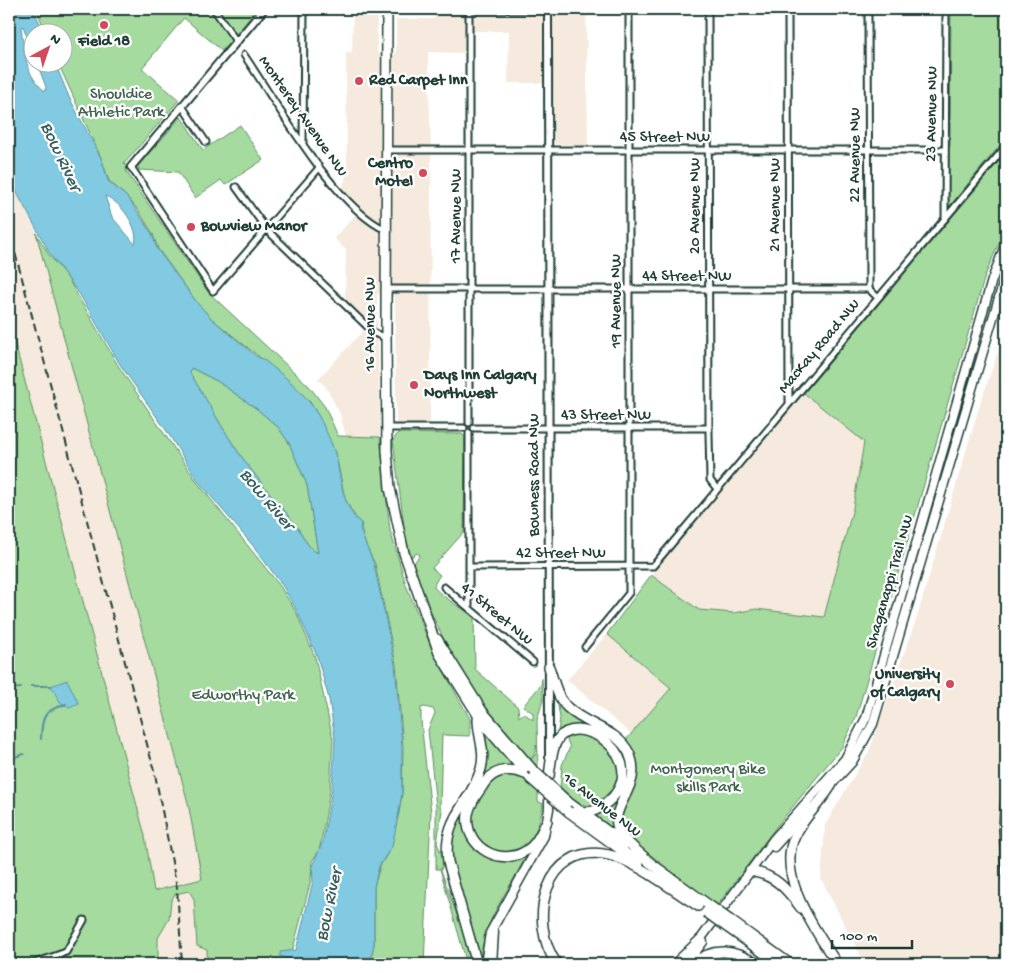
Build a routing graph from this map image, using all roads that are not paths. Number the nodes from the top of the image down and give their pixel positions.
1 (214, 9) edge
2 (264, 9) edge
3 (294, 9) edge
4 (304, 9) edge
5 (386, 9) edge
6 (469, 9) edge
7 (548, 9) edge
8 (629, 9) edge
9 (788, 9) edge
10 (868, 9) edge
11 (946, 9) edge
12 (708, 10) junction
13 (236, 41) junction
14 (244, 55) dead end
15 (182, 106) junction
16 (206, 142) dead end
17 (303, 144) junction
18 (1006, 146) edge
19 (386, 150) junction
20 (469, 150) junction
21 (629, 150) junction
22 (708, 150) junction
23 (789, 150) junction
24 (869, 150) junction
25 (945, 150) junction
26 (549, 151) junction
27 (131, 167) joint
28 (319, 168) junction
29 (236, 188) dead end
30 (945, 219) junction
31 (267, 230) junction
32 (386, 230) junction
33 (1006, 244) edge
34 (1006, 274) edge
35 (386, 289) junction
36 (469, 289) junction
37 (709, 289) junction
38 (789, 289) junction
39 (868, 289) junction
40 (548, 290) junction
41 (629, 290) junction
42 (878, 298) junction
43 (386, 338) junction
44 (789, 402) junction
45 (469, 423) junction
46 (387, 428) junction
47 (464, 428) junction
48 (474, 428) junction
49 (549, 428) junction
50 (629, 428) junction
51 (709, 428) junction
52 (469, 433) junction
53 (717, 489) junction
54 (653, 566) joint
55 (470, 567) junction
56 (549, 567) junction
57 (630, 567) junction
58 (444, 587) dead end
59 (468, 608) junction
60 (433, 632) junction
61 (585, 647) dead end
62 (533, 662) dead end
63 (549, 667) junction
64 (478, 717) junction
65 (530, 774) junction
66 (549, 776) junction
67 (832, 784) junction
68 (1006, 784) edge
69 (580, 811) junction
70 (547, 821) junction
71 (653, 865) junction
72 (752, 871) junction
73 (1006, 882) edge
74 (704, 908) junction
75 (84, 920) dead end
76 (812, 922) junction
77 (729, 924) junction
78 (494, 927) junction
79 (700, 940) junction
80 (762, 944) junction
81 (32, 964) edge
82 (477, 964) edge
83 (485, 964) edge
84 (492, 964) edge
85 (557, 964) edge
86 (675, 964) edge
87 (680, 964) edge
88 (686, 964) edge
89 (692, 964) edge
90 (757, 964) edge
91 (779, 964) edge
92 (790, 964) edge
93 (795, 964) edge
94 (837, 964) edge

1 - 13 street
2 - 13 street
3 - 4 street
4 - 5 street
4 - 17 street
5 - 6 street
5 - 19 highway, 16 Avenue NW
6 - 7 street
6 - 20 street, 17 Avenue NW
7 - 8 street
7 - 26 street, Bowness Road NW
8 - 12 street
8 - 21 street, 19 Avenue NW
9 - 10 street
9 - 12 street
9 - 23 street, 21 Avenue NW
10 - 11 street
10 - 24 street, 22 Avenue NW
11 - 25 street, 23 Avenue NW
12 - 22 street, 20 Avenue NW
13 - 15 street
14 - 17 street, Monterey Avenue NW
15 - 16 street
15 - 27 street
17 - 28 street, Monterey Avenue NW
18 - 30 street, MacKay Road NW
19 - 20 street, 45 Street NW
19 - 32 highway, 16 Avenue NW
20 - 26 street, 45 Street NW
20 - 36 street, 17 Avenue NW
21 - 22 street, 45 Street NW
21 - 26 street, 45 Street NW
21 - 41 street, 19 Avenue NW
22 - 23 street, 45 Street NW
22 - 37 street, 20 Avenue NW
23 - 24 street, 45 Street NW
23 - 38 street, 21 Avenue NW
24 - 25 street, 45 Street NW
24 - 39 street, 22 Avenue NW
25 - 30 street, 23 Avenue NW
26 - 40 street, Bowness Road NW
27 - 31 street
28 - 31 street
28 - 32 street, Monterey Avenue NW
29 - 31 street
30 - 42 street, MacKay Road NW
31 - 43 street
32 - 35 highway, 16 Avenue NW
33 - 72 main road, Shaganappi Trail NW
34 - 67 main road, Shaganappi Trail NW
35 - 36 street, 44 Street NW
35 - 43 highway, 16 Avenue NW
36 - 40 street, 44 Street NW
36 - 45 street, 17 Avenue NW
37 - 38 street, 44 Street NW
37 - 41 street, 44 Street NW
37 - 51 street, 20 Avenue NW
38 - 39 street, 44 Street NW
38 - 44 street, 21 Avenue NW
39 - 42 street
40 - 41 street, 44 Street NW
40 - 49 street, Bowness Road NW
41 - 50 street, 19 Avenue NW
42 - 44 street, MacKay Road NW
43 - 46 highway, 16 Avenue NW
44 - 53 street, MacKay Road NW
45 - 47 street
45 - 48 street
46 - 47 street
46 - 60 highway, 16 Avenue NW
47 - 52 street
48 - 49 street, 43 Street NW
48 - 52 street
49 - 50 street, 43 Street NW
49 - 56 street, Bowness Road NW
50 - 51 street, 43 Street NW
50 - 57 street, 19 Avenue NW
51 - 53 street, 20 Avenue NW
52 - 55 street
53 - 54 street, MacKay Road NW
54 - 57 street, 42 Street NW
55 - 56 street, 42 Street NW
55 - 59 street
56 - 57 street, 42 Street NW
56 - 63 street, Bowness Road NW
57 - 61 street, 19 Avenue NW
58 - 59 street, 41 Street NW
59 - 62 street, 41 Street NW
60 - 64 highway, 16 Avenue NW
60 - 65 highway, 16 Avenue NW
63 - 66 street, Bowness Road NW
63 - 71 highway
64 - 65 highway, 16 Avenue NW
64 - 82 highway
65 - 69 highway, 16 Avenue NW, bridge
65 - 70 highway
65 - 74 highway, 16 Avenue NW, bridge
66 - 69 highway
66 - 70 main road, Bowness Road NW
67 - 72 main road, Shaganappi Trail NW
67 - 76 highway
68 - 73 street
69 - 71 highway, 16 Avenue NW
70 - 78 main road, Bowness Road NW
71 - 74 highway, 16 Avenue NW
72 - 76 highway
72 - 79 main road, Shaganappi Trail NW
72 - 88 main road, Shaganappi Trail NW
74 - 77 highway, 16 Avenue NW, bridge
74 - 85 highway
75 - 81 street
76 - 94 highway
77 - 80 highway, 16 Avenue NW
77 - 91 highway, 16 Avenue NW
78 - 83 main road, Bowness Road NW
78 - 84 main road, Bowness Road NW
79 - 86 highway
79 - 87 main road, Shaganappi Trail NW
80 - 92 highway, 16 Avenue NW
80 - 93 highway
89 - 90 highway

